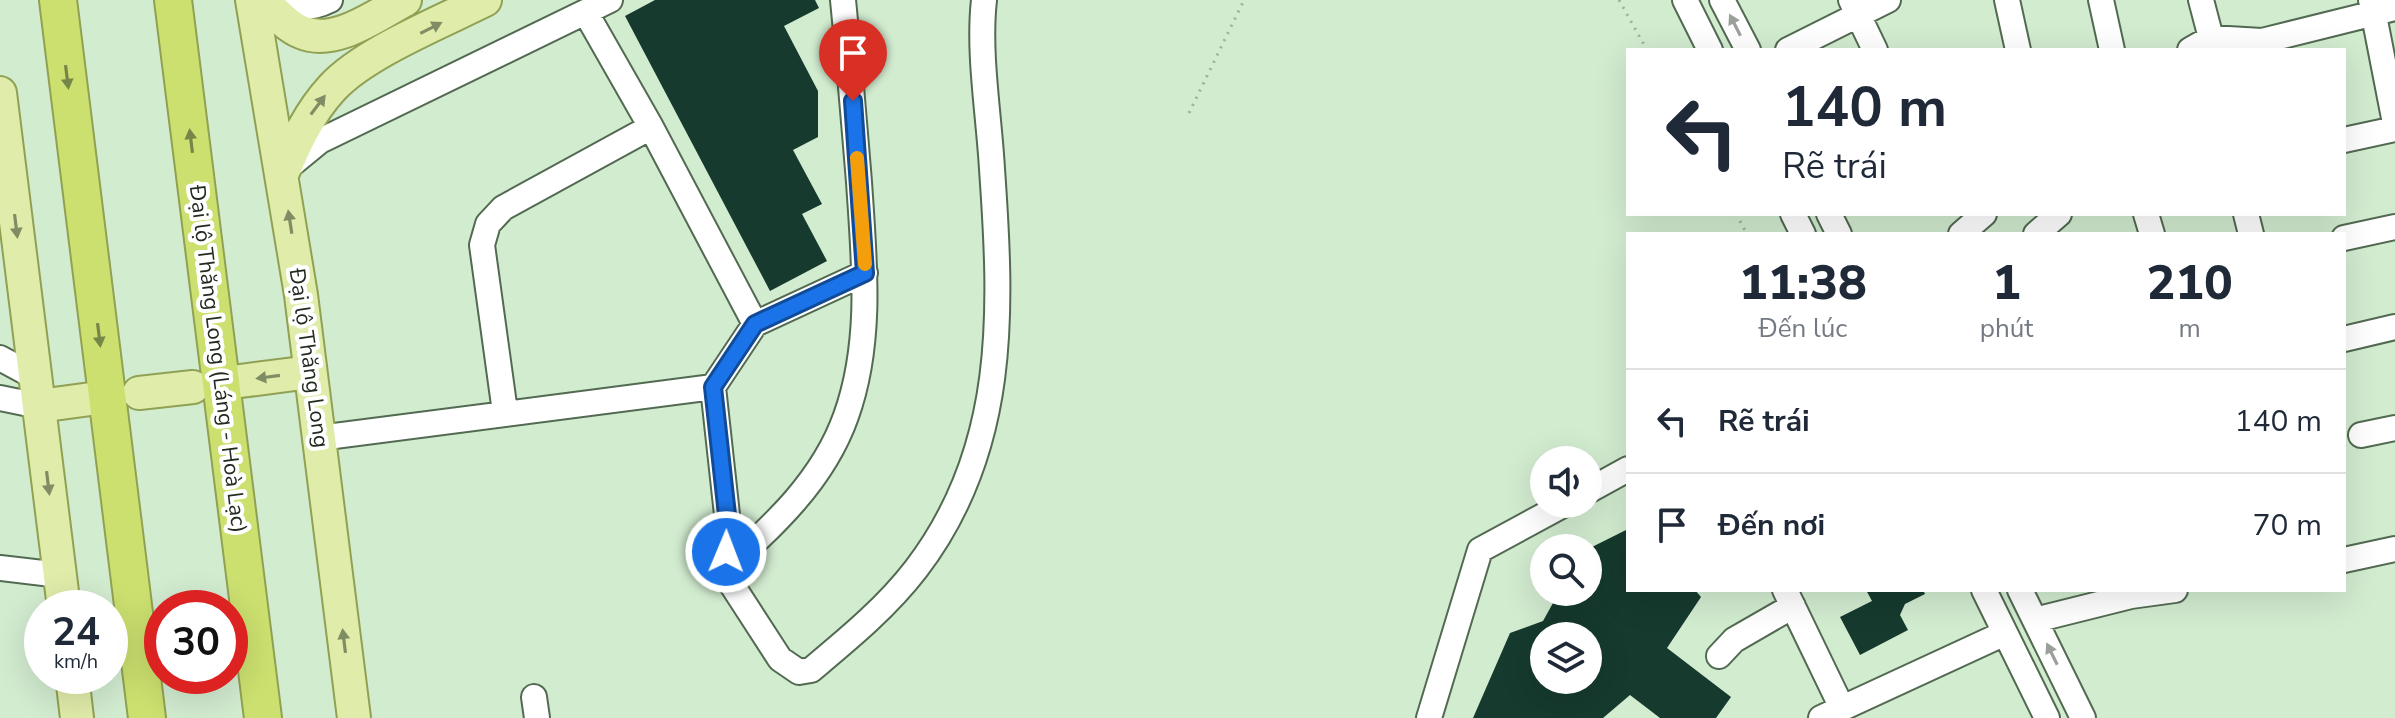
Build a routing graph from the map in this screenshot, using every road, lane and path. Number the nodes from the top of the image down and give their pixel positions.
1 (58, 0) edge
2 (173, 0) edge
3 (252, 0) edge
4 (262, 0) edge
5 (272, 0) edge
6 (330, 0) edge
7 (405, 0) edge
8 (485, 0) edge
9 (610, 0) edge
10 (843, 0) edge
11 (984, 0) edge
12 (1244, 0) edge
13 (1619, 0) edge
14 (1685, 0) edge
15 (1722, 0) edge
16 (1888, 0) edge
17 (2007, 0) edge
18 (2101, 0) edge
19 (2201, 0) edge
20 (2380, 7) edge
21 (1855, 8) edge
22 (586, 13) junction
23 (2201, 44) edge
24 (2262, 46) edge
25 (2011, 47) edge
26 (1646, 48) edge
27 (1709, 48) edge
28 (1747, 48) edge
29 (1791, 48) edge
30 (1874, 48) edge
31 (2112, 48) edge
32 (0, 93) edge
33 (1189, 113) dead end
34 (2395, 123) edge
35 (651, 127) junction
36 (2395, 129) edge
37 (2346, 140) edge
38 (283, 172) junction
39 (1980, 216) edge
40 (1959, 227) edge
41 (2395, 227) edge
42 (2346, 238) edge
43 (865, 273) junction
44 (755, 324) junction
45 (2395, 327) edge
46 (2346, 339) edge
47 (0, 358) edge
48 (310, 372) junction
49 (225, 383) dead end
50 (193, 387) dead end
51 (713, 387) junction
52 (37, 391) junction
53 (139, 393) dead end
54 (0, 398) edge
55 (98, 398) dead end
56 (505, 412) junction
57 (2395, 428) edge
58 (2361, 435) dead end
59 (319, 438) junction
60 (1626, 470) edge
61 (1602, 483) edge
62 (1539, 518) edge
63 (2395, 549) edge
64 (2346, 560) edge
65 (0, 568) edge
66 (723, 571) junction
67 (60, 575) junction
68 (62, 590) edge
69 (1985, 592) edge
70 (2021, 592) edge
71 (2131, 593) edge
72 (1789, 598) edge
73 (2035, 620) junction
74 (2005, 633) junction
75 (1719, 656) dead end
76 (74, 694) edge
77 (1832, 713) edge
78 (77, 718) edge
79 (147, 718) edge
80 (263, 718) edge
81 (354, 718) edge
82 (1429, 718) edge
83 (2047, 718) edge
84 (2083, 718) edge

1 -> 79 highway
80 -> 2 highway, Đại lộ Thăng Long (Láng - Hoà Lạc)
3 - 38 main road, Đại lộ Thăng Long
4 - 7 main road
5 - 6 street
38 -> 8 main road
9 - 22 street
10 - 43 street
11 - 66 street
12 - 33 path
13 - 26 path
14 - 27 street
28 -> 15 street
16 - 21 street
17 - 25 street
18 - 31 street
19 - 23 street
20 - 24 street
20 - 34 street
21 - 29 street
21 - 30 street
22 - 35 street
22 - 38 street
23 - 24 street
32 -> 52 main road
35 - 44 street
35 - 56 street
36 - 37 street
48 -> 38 main road, Đại lộ Thăng Long
39 - 40 street
41 - 42 street
43 - 44 street
43 - 66 street
44 - 51 street
45 - 46 street
47 - 52 street
48 -> 49 main road
48 - 59 main road, Đại lộ Thăng Long
50 - 53 main road
51 - 56 street
51 - 66 street
52 - 54 street
52 - 55 main road
52 -> 67 main road
56 - 59 street
57 - 58 street
81 -> 59 main road, Đại lộ Thăng Long
60 - 61 street
62 - 82 street
63 - 64 street
65 - 67 street
67 - 68 main road
69 - 74 street
70 - 73 street
71 - 73 street
72 - 75 street
72 - 77 street
84 -> 73 street
74 - 77 street
74 - 83 street
76 - 78 main road

